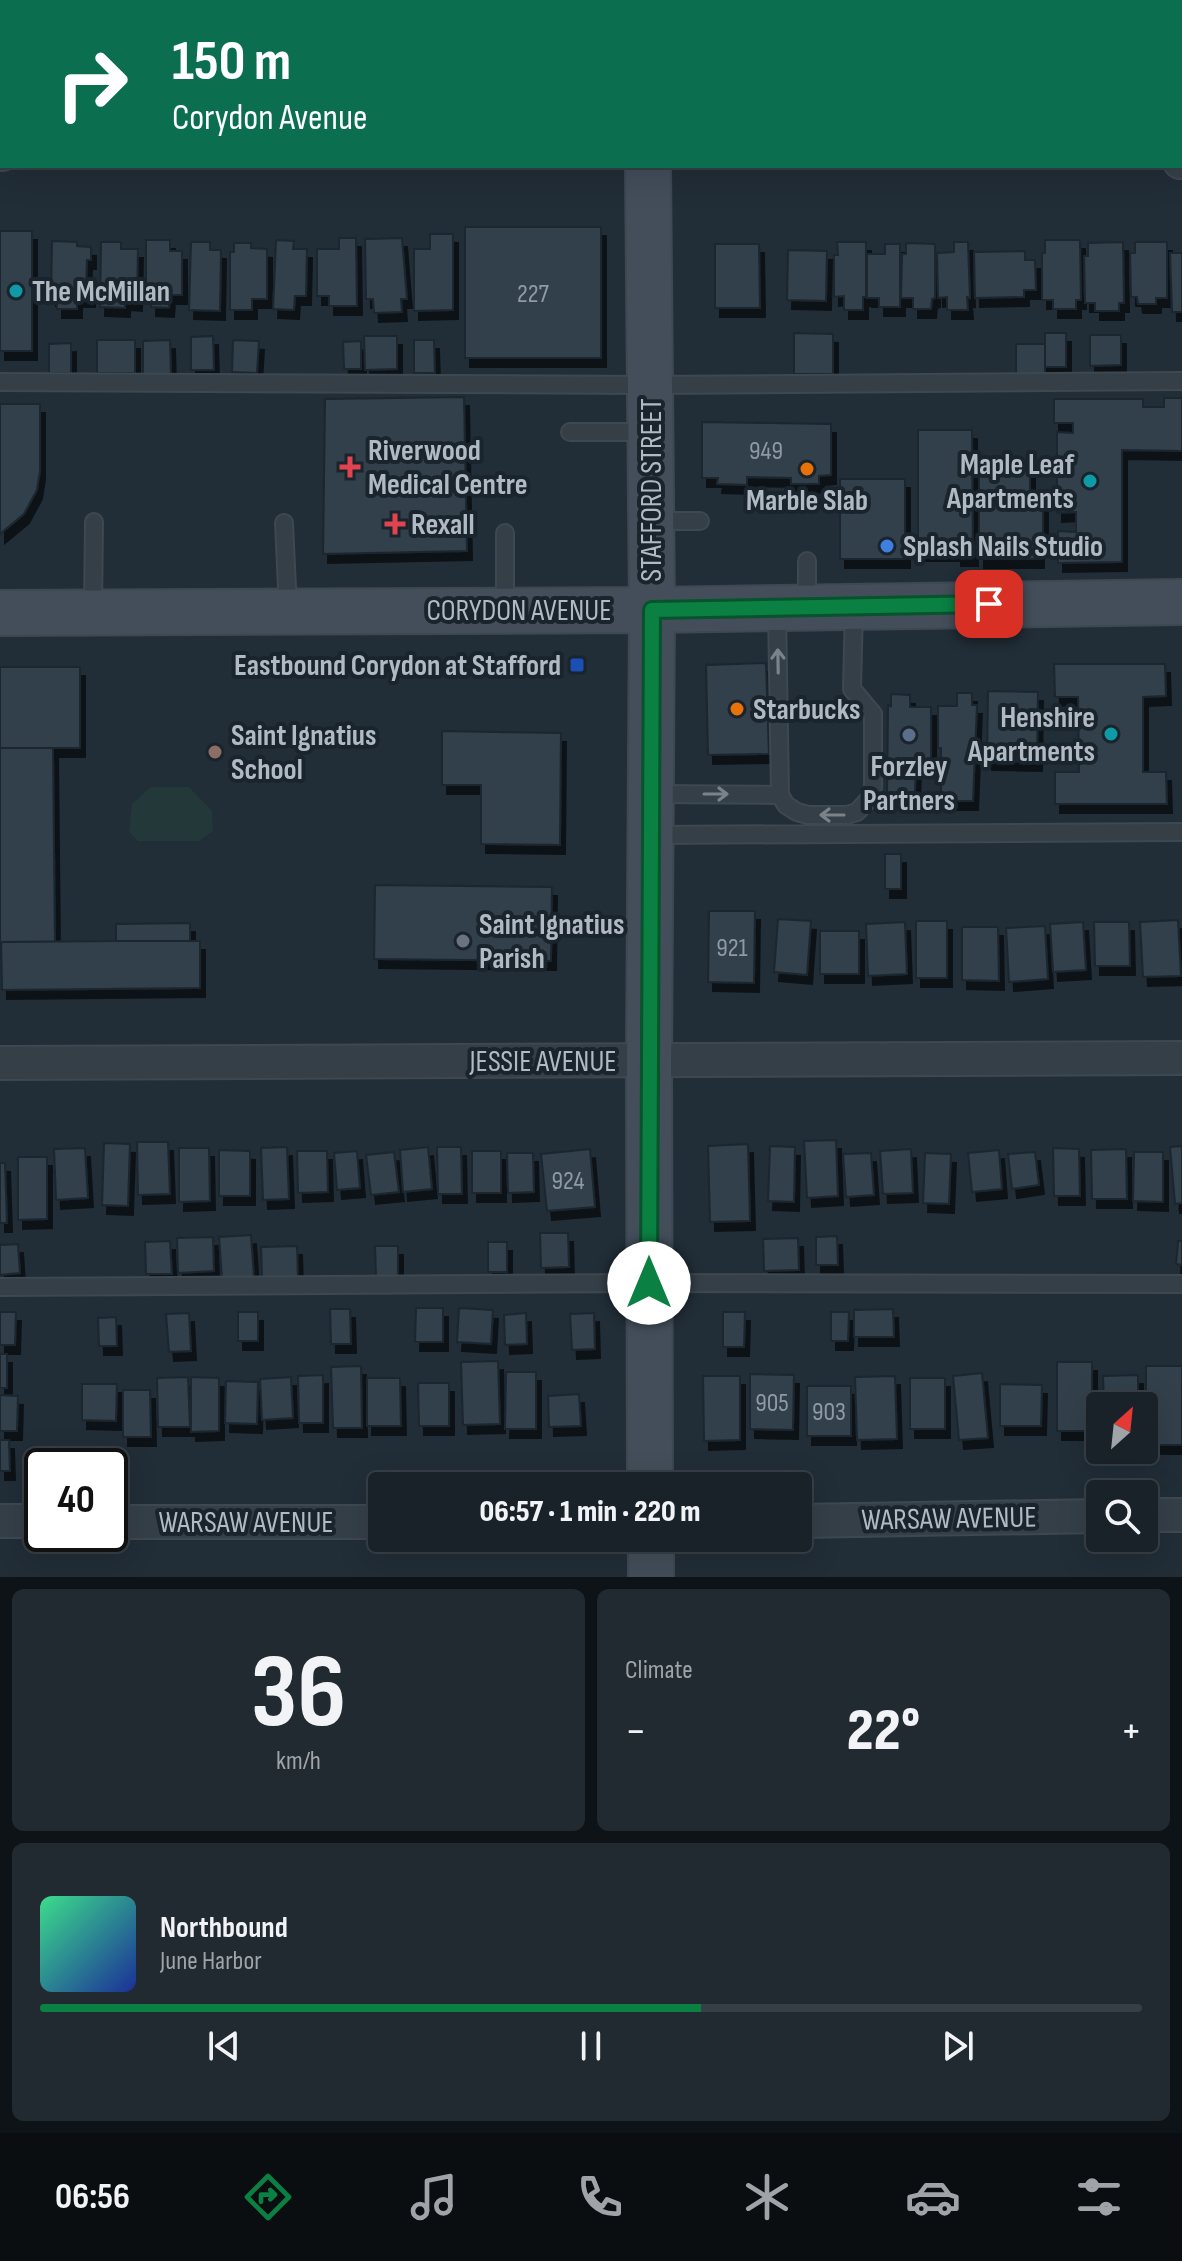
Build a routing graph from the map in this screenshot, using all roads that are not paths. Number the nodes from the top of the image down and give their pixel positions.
1 (648, 168) edge
2 (1182, 381) edge
3 (0, 382) edge
4 (650, 385) junction
5 (570, 432) dead end
6 (650, 432) junction
7 (651, 521) junction
8 (700, 521) dead end
9 (94, 522) dead end
10 (284, 523) dead end
11 (505, 533) dead end
12 (807, 561) dead end
13 (1182, 602) edge
14 (854, 606) junction
15 (792, 607) junction
16 (505, 610) junction
17 (652, 610) junction
18 (288, 611) junction
19 (93, 612) junction
20 (0, 613) edge
21 (780, 795) junction
22 (652, 815) junction
23 (1182, 832) edge
24 (1182, 1058) edge
25 (649, 1060) junction
26 (0, 1063) edge
27 (649, 1283) junction
28 (1182, 1284) edge
29 (0, 1287) edge
30 (650, 1472) edge
31 (1158, 1515) edge
32 (1182, 1515) edge
33 (1086, 1516) edge
34 (0, 1521) edge
35 (24, 1521) edge
36 (812, 1521) edge
37 (128, 1522) edge
38 (368, 1522) edge
39 (651, 1552) edge
40 (651, 1577) edge

1 - 4 street, STAFFORD STREET
2 - 4 lane
3 - 4 lane
4 - 6 street, STAFFORD STREET
5 - 6 lane
6 - 7 street, STAFFORD STREET
7 - 8 lane
7 - 17 street, STAFFORD STREET
9 - 19 lane
10 - 18 lane
11 - 16 lane
12 - 15 lane
13 - 14 street, CORYDON AVENUE
14 - 15 street, CORYDON AVENUE
14 -> 21 lane
15 - 17 street, CORYDON AVENUE
21 -> 15 lane
16 - 17 street, CORYDON AVENUE
16 - 18 street, CORYDON AVENUE
17 - 22 street, STAFFORD STREET
18 - 19 street, CORYDON AVENUE
19 - 20 street, CORYDON AVENUE
22 -> 21 lane
22 - 23 lane
22 - 25 street, STAFFORD STREET
24 - 25 street, JESSIE AVENUE
25 - 26 street, JESSIE AVENUE
25 - 27 street, STAFFORD STREET
27 - 28 lane
27 - 29 lane
27 - 30 street, STAFFORD STREET
31 - 32 street
33 - 36 street, WARSAW AVENUE
34 - 35 street
37 - 38 street, WARSAW AVENUE
39 - 40 street

